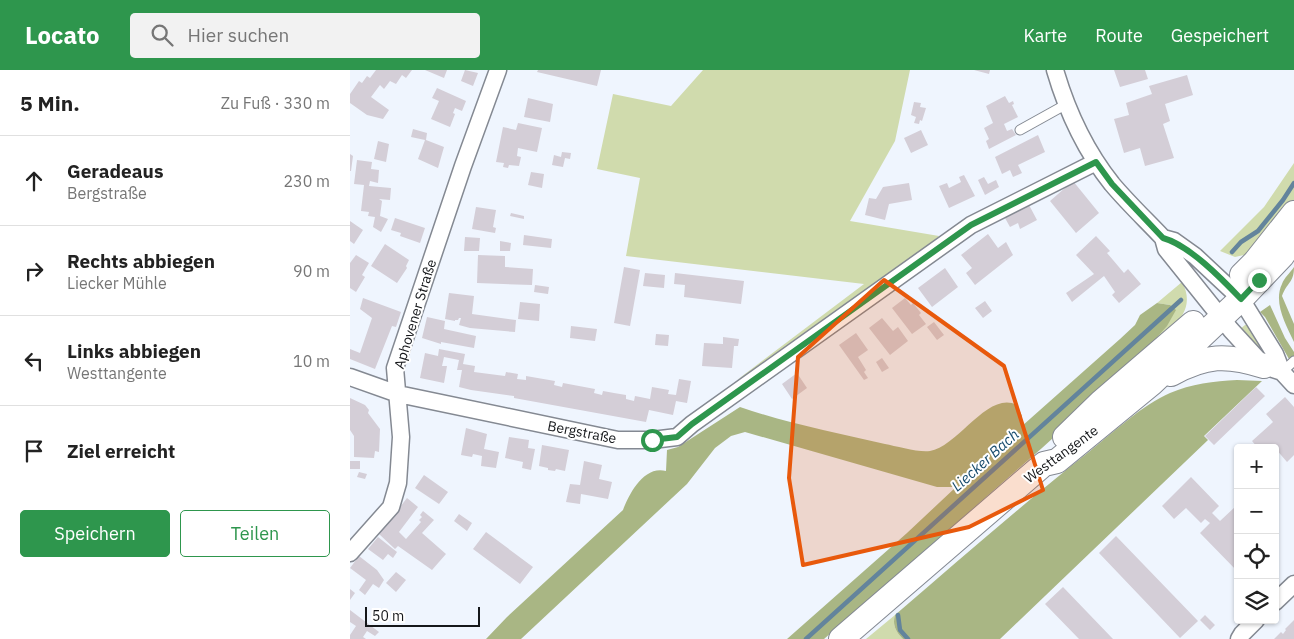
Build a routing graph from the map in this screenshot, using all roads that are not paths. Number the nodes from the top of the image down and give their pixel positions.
1 (498, 70) edge
2 (1054, 70) edge
3 (1066, 105) junction
4 (1020, 130) dead end
5 (1096, 162) junction
6 (1294, 213) edge
7 (1163, 238) junction
8 (1294, 239) edge
9 (1236, 293) junction
10 (1216, 312) junction
11 (1294, 361) edge
12 (1273, 369) junction
13 (350, 377) edge
14 (1152, 384) junction
15 (1294, 385) edge
16 (398, 394) junction
17 (1044, 464) junction
18 (350, 552) edge
19 (1294, 584) edge
20 (1279, 598) edge
21 (1252, 624) edge
22 (841, 639) edge
23 (1238, 639) edge

1 - 16 street, Aphovener Straße
2 - 3 street
3 - 4 lane
3 - 5 street
5 - 7 street
5 - 16 street, Bergstraße
6 - 9 main road
7 - 9 street
7 - 10 street
8 - 9 main road
9 - 10 main road
9 - 12 street
10 - 12 street
10 - 14 main road, Westtangente
10 - 17 main road
11 - 12 lane
12 - 14 main road
12 - 15 street
13 - 16 street, Bergstraße
14 - 17 main road, Westtangente
16 - 18 street, Aphovener Straße
17 - 22 main road, Westtangente
19 - 20 street
21 - 23 street

